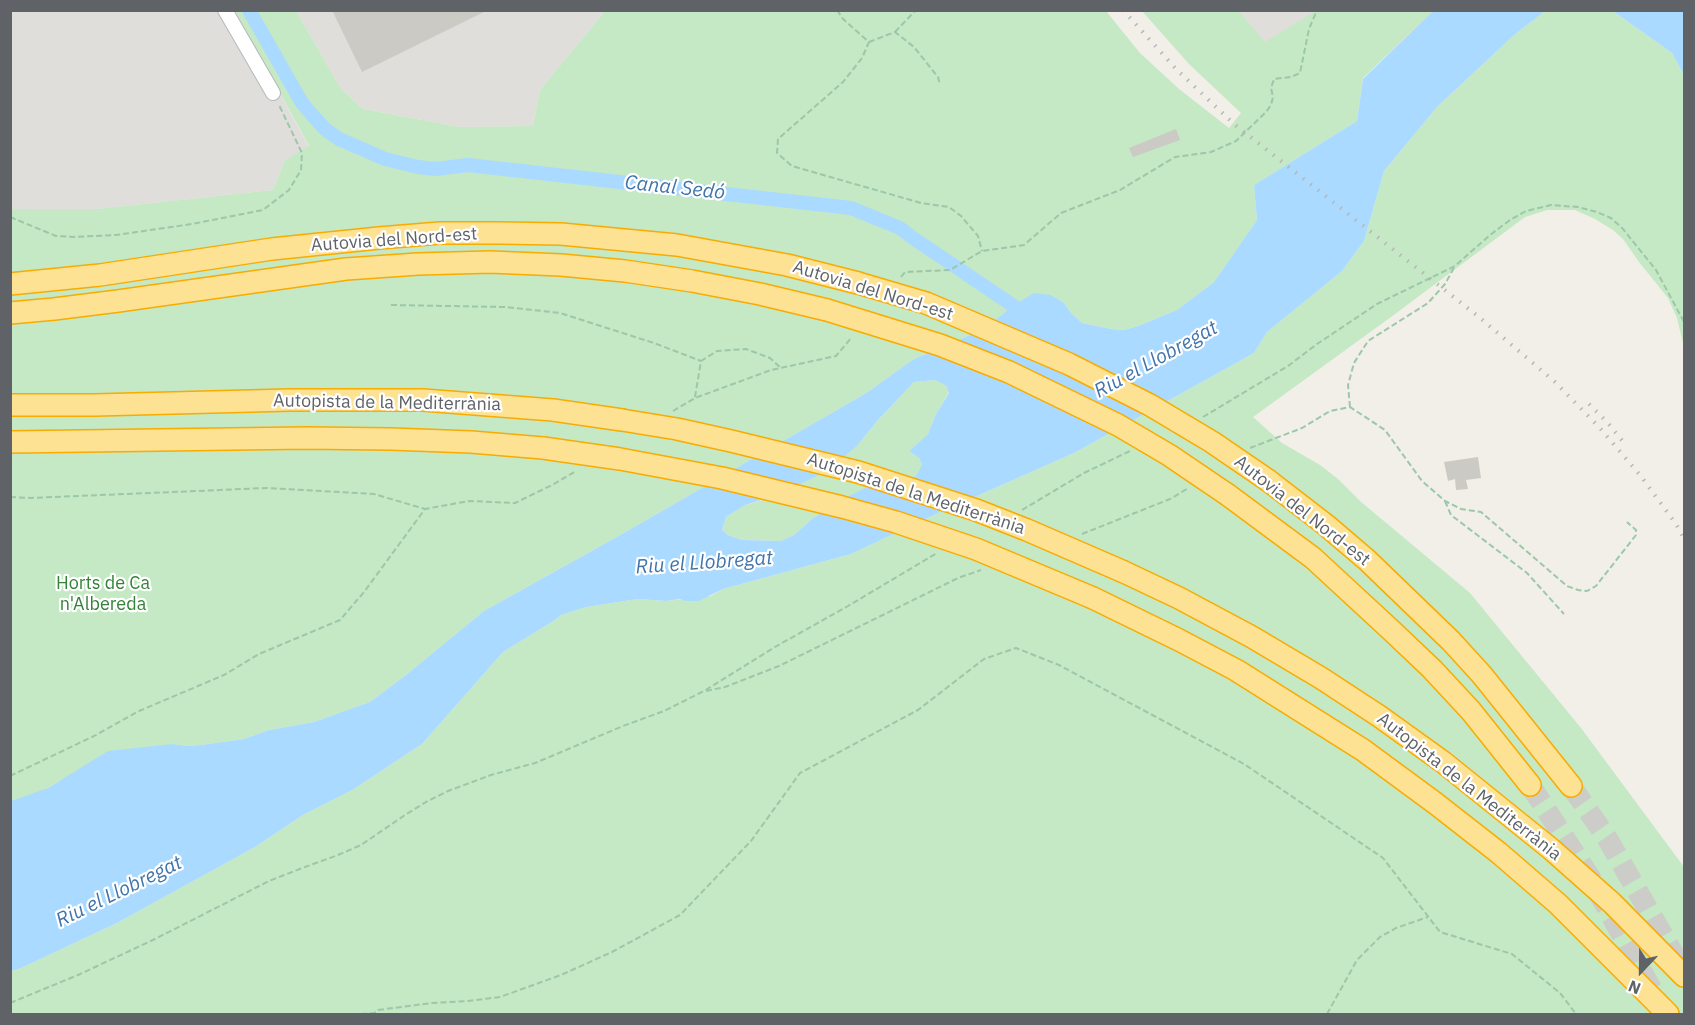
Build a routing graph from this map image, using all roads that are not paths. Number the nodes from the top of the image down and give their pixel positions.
1 (225, 10) edge
2 (273, 93) road end
3 (10, 284) edge
4 (10, 313) edge
5 (10, 405) edge
6 (10, 442) edge
7 (1530, 785) tunnel mouth
8 (1571, 786) tunnel mouth
9 (1684, 976) edge
10 (1668, 1014) edge

1 - 2 street
3 - 8 highway, Autovia del Nord-est, bridge
4 - 7 highway, Autovia del Nord-est, bridge
5 - 9 highway, Autopista de la Mediterrània, bridge
6 - 10 highway, Autopista de la Mediterrània, bridge

